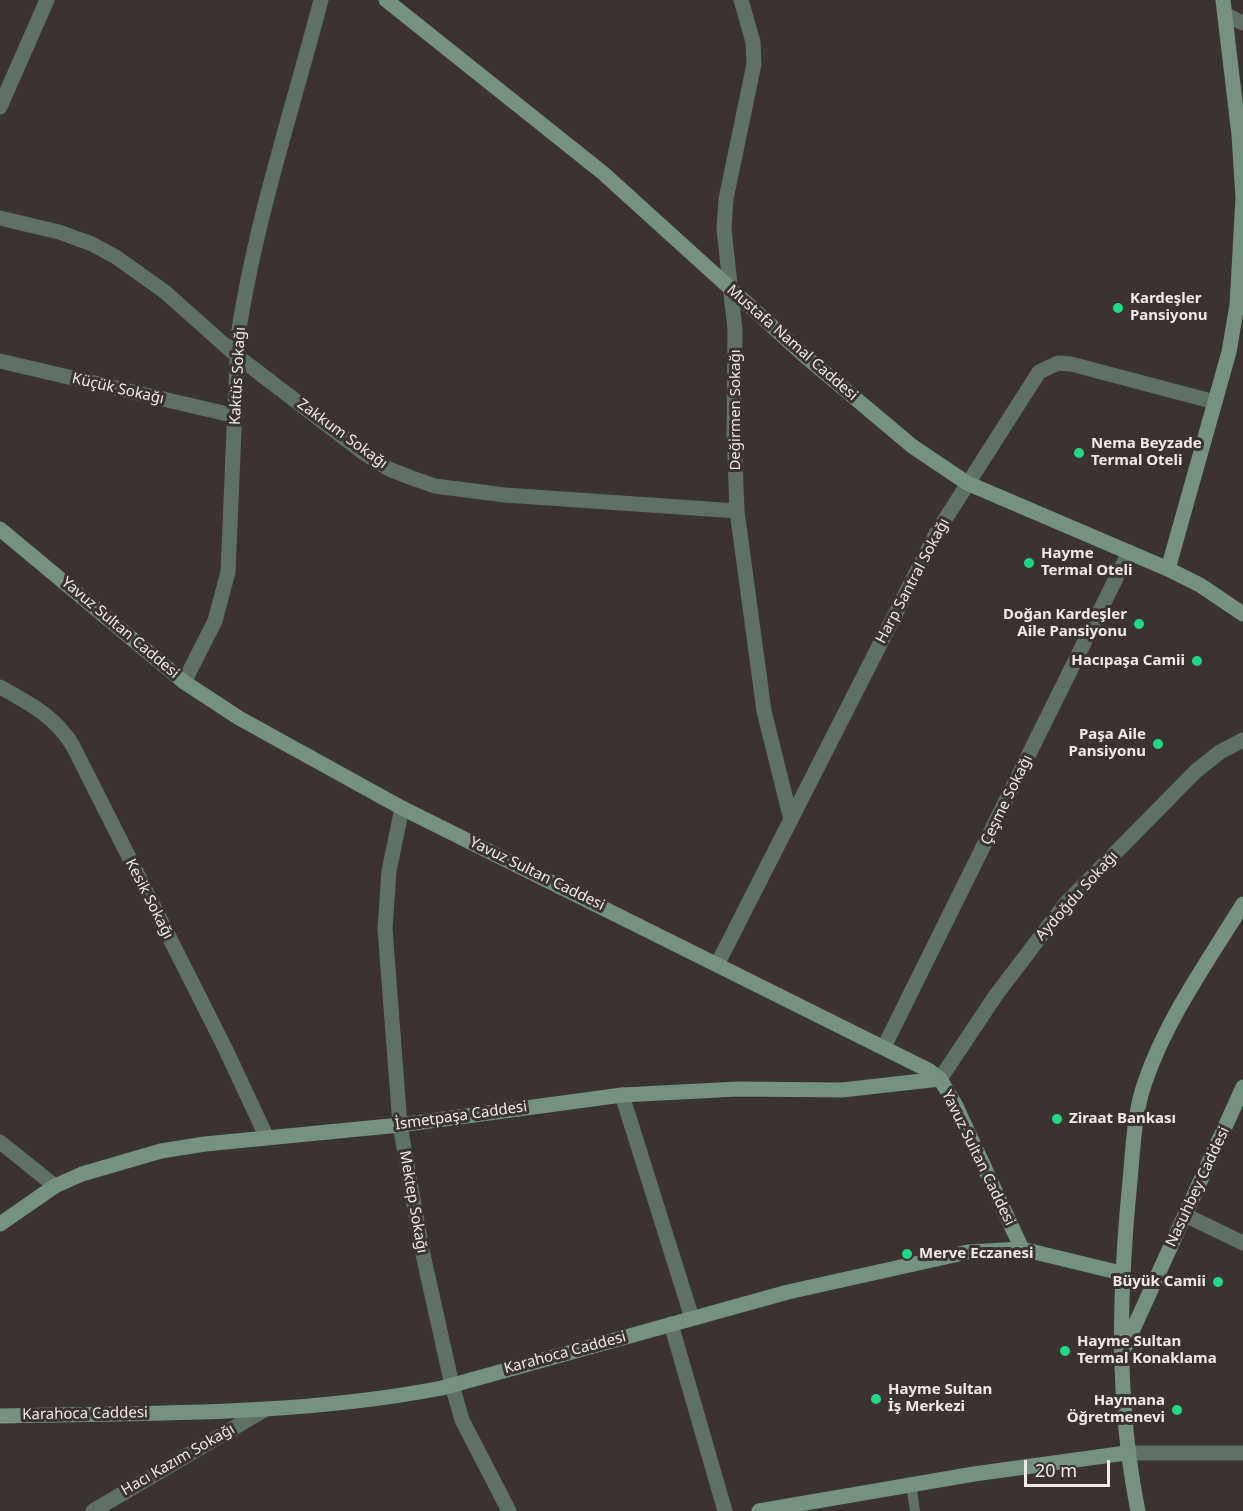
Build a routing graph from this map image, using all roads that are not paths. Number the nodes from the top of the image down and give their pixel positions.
1 (47, 0) edge
2 (321, 0) edge
3 (386, 0) edge
4 (741, 0) edge
5 (1224, 7) edge
6 (1243, 23) edge
7 (0, 107) edge
8 (0, 218) edge
9 (732, 291) junction
10 (237, 356) junction
11 (0, 361) edge
12 (1215, 402) junction
13 (236, 416) junction
14 (967, 483) junction
15 (737, 511) junction
16 (0, 529) edge
17 (1129, 552) junction
18 (1168, 569) junction
19 (1243, 614) edge
20 (184, 682) junction
21 (0, 687) edge
22 (1243, 740) edge
23 (402, 808) junction
24 (791, 820) junction
25 (1243, 904) edge
26 (718, 963) junction
27 (884, 1047) junction
28 (940, 1079) junction
29 (1243, 1088) edge
30 (622, 1095) junction
31 (400, 1125) junction
32 (267, 1138) junction
33 (0, 1142) edge
34 (55, 1186) junction
35 (1185, 1215) junction
36 (0, 1224) edge
37 (1243, 1243) edge
38 (1022, 1249) junction
39 (1121, 1273) junction
40 (692, 1318) junction
41 (671, 1324) junction
42 (1122, 1352) junction
43 (452, 1385) junction
44 (264, 1410) junction
45 (0, 1416) edge
46 (1126, 1453) junction
47 (1243, 1453) edge
48 (911, 1484) junction
49 (115, 1505) edge
50 (93, 1511) edge
51 (509, 1511) edge
52 (725, 1511) edge
53 (759, 1511) edge
54 (915, 1511) edge
55 (1137, 1511) edge

1 - 7 street
2 - 10 street, Kaktüs Sokağı
3 - 9 street, Mustafa Namal Caddesi
4 - 9 street, Değirmen Sokağı
5 - 6 street
5 - 12 street
8 - 10 street, Zakkum Sokağı
9 - 14 street, Mustafa Namal Caddesi
9 - 15 street, Değirmen Sokağı
10 - 13 street, Kaktüs Sokağı
10 - 15 street, Zakkum Sokağı
11 - 13 street, Küçük Sokağı
12 - 14 street, Harp Santral Sokağı
12 - 18 street
13 - 20 street, Kaktüs Sokağı
14 - 17 street, Mustafa Namal Caddesi
14 - 24 street, Harp Santral Sokağı
15 - 24 street, Değirmen Sokağı
16 - 20 street, Yavuz Sultan Caddesi
17 - 18 street, Mustafa Namal Caddesi
17 - 27 street, Çeşme Sokağı
18 - 19 street, Mustafa Namal Caddesi
20 - 23 street, Yavuz Sultan Caddesi
21 - 32 street, Kesik Sokağı
22 - 28 street, Aydoğdu Sokağı
23 - 26 street, Yavuz Sultan Caddesi
23 - 31 street, Mektep Sokağı
24 - 26 street, Harp Santral Sokağı
25 - 39 street
26 - 27 street, Yavuz Sultan Caddesi
27 - 28 street, Yavuz Sultan Caddesi
28 - 30 street, İsmetpaşa Caddesi
28 - 38 street, Yavuz Sultan Caddesi
29 - 35 street, Nasuhbey Caddesi
30 - 31 street, İsmetpaşa Caddesi
30 - 40 street
31 - 32 street, İsmetpaşa Caddesi
31 - 43 street, Mektep Sokağı
32 - 34 street, İsmetpaşa Caddesi
33 - 34 street
34 - 36 street, İsmetpaşa Caddesi
35 - 37 street
35 - 42 street, Nasuhbey Caddesi
38 - 39 street, Karahoca Caddesi
38 - 40 street, Karahoca Caddesi
39 - 42 street
40 - 41 street, Karahoca Caddesi
41 - 43 street, Karahoca Caddesi
41 - 52 street
42 - 46 street
43 - 44 street, Karahoca Caddesi
43 - 51 street, Mektep Sokağı
44 - 45 street, Karahoca Caddesi
44 - 49 street, Hacı Kazım Sokağı
46 - 47 street
46 - 48 street
46 - 55 street
48 - 53 street
48 - 54 lane
49 - 50 street, Hacı Kazım Sokağı

